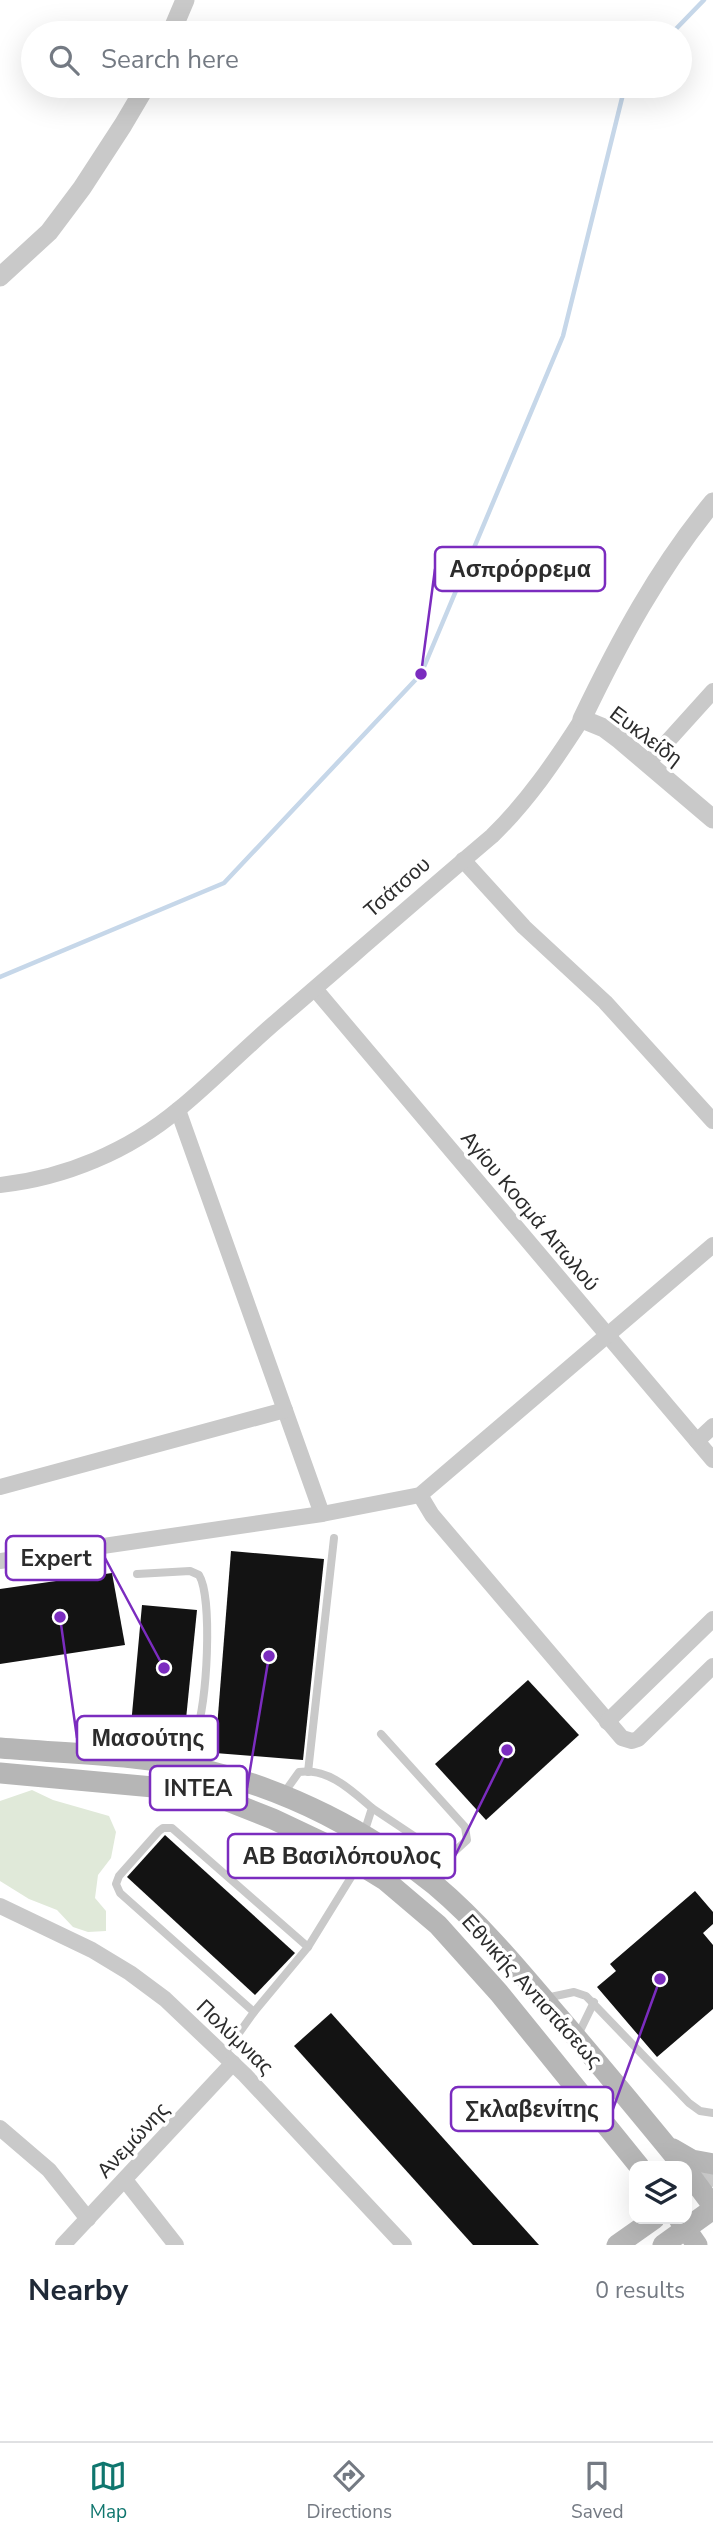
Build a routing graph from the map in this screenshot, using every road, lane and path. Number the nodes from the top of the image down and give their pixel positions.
1 (185, 0) edge
2 (176, 21) edge
3 (139, 98) edge
4 (0, 276) edge
5 (713, 502) edge
6 (713, 691) edge
7 (582, 719) junction
8 (648, 763) junction
9 (713, 819) edge
10 (463, 860) junction
11 (315, 989) junction
12 (178, 1110) junction
13 (713, 1121) edge
14 (0, 1185) edge
15 (713, 1245) edge
16 (609, 1336) junction
17 (285, 1410) junction
18 (713, 1426) edge
19 (697, 1441) junction
20 (713, 1460) edge
21 (0, 1487) edge
22 (421, 1495) junction
23 (322, 1514) junction
24 (334, 1538) dead end
25 (0, 1561) edge
26 (137, 1574) dead end
27 (713, 1619) edge
28 (713, 1666) edge
29 (607, 1722) junction
30 (137, 1732) dead end
31 (381, 1734) dead end
32 (178, 1736) junction
33 (0, 1748) edge
34 (174, 1765) junction
35 (308, 1772) junction
36 (0, 1773) edge
37 (282, 1796) junction
38 (372, 1808) junction
39 (363, 1836) junction
40 (359, 1864) junction
41 (0, 1906) edge
42 (308, 1947) junction
43 (544, 1999) junction
44 (594, 2002) junction
45 (254, 2011) junction
46 (576, 2038) junction
47 (229, 2059) junction
48 (713, 2113) edge
49 (0, 2127) edge
50 (664, 2144) junction
51 (635, 2161) edge
52 (679, 2161) edge
53 (713, 2164) edge
54 (125, 2180) junction
55 (696, 2181) edge
56 (713, 2207) edge
57 (88, 2219) junction
58 (638, 2224) edge
59 (647, 2224) edge
60 (688, 2231) edge
61 (622, 2241) edge
62 (63, 2245) edge
63 (176, 2245) edge
64 (404, 2245) edge
65 (663, 2245) edge

1 - 2 street
3 - 4 street
5 - 7 street, Τσάτσου
6 - 8 street
7 - 8 street, Ευκλείδη
7 - 10 street, Τσάτσου
8 - 9 street, Ευκλείδη
10 - 11 street, Τσάτσου
10 - 13 street
11 - 12 street, Τσάτσου
11 - 16 street, Αγίου Κοσμά Αιτωλού
12 - 14 street, Τσάτσου
12 - 17 street
15 - 16 street
16 - 19 street, Αγίου Κοσμά Αιτωλού
16 - 22 street
17 - 21 street
17 - 23 street
18 - 19 street
19 - 20 street, Αγίου Κοσμά Αιτωλού
22 - 23 street
22 - 29 street
23 - 25 street
24 - 35 lane
26 - 32 lane
27 - 29 street
28 - 29 street
30 - 32 lane
31 - 38 lane
32 - 34 lane
33 - 34 main road, Εθνικής Αντιστάσεως
34 - 37 main road, Εθνικής Αντιστάσεως
35 - 37 lane
35 - 38 lane
36 - 40 main road, Εθνικής Αντιστάσεως
37 - 39 main road, Εθνικής Αντιστάσεως
38 - 39 lane
39 - 43 main road, Εθνικής Αντιστάσεως
40 - 42 lane
40 - 51 main road, Εθνικής Αντιστάσεως
41 - 47 street, Πολύμνιας
42 - 45 lane
42 - 45 lane
43 - 44 lane
43 - 46 main road, Εθνικής Αντιστάσεως
44 - 46 lane
44 - 48 lane
45 - 47 lane
46 - 50 main road, Εθνικής Αντιστάσεως
47 - 54 street, Ανεμώνης
47 - 64 street, Πολύμνιας
49 - 57 street
50 - 52 main road, Εθνικής Αντιστάσεως
50 - 53 main road
54 - 57 street, Ανεμώνης
54 - 63 street
55 - 56 main road
56 - 60 main road
57 - 62 street, Ανεμώνης
58 - 61 main road
59 - 61 main road
60 - 65 main road

